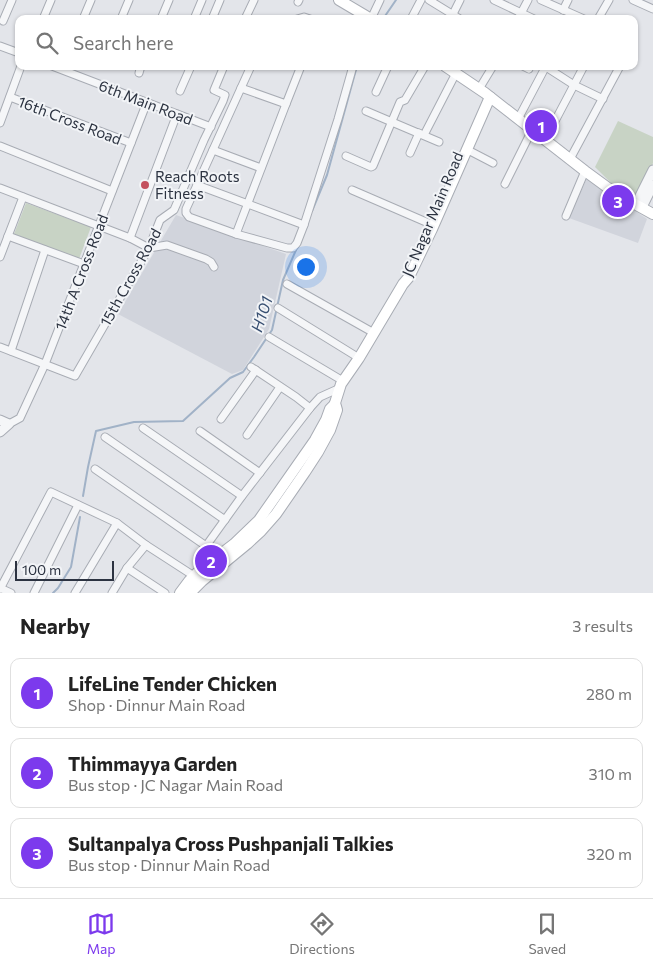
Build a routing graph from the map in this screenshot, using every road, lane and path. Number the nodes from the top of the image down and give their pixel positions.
1 (12, 0) edge
2 (51, 0) edge
3 (91, 0) edge
4 (128, 0) edge
5 (169, 0) edge
6 (202, 0) edge
7 (220, 0) edge
8 (254, 0) edge
9 (380, 0) edge
10 (421, 0) edge
11 (429, 0) edge
12 (460, 0) edge
13 (494, 0) edge
14 (528, 0) edge
15 (541, 0) edge
16 (568, 0) edge
17 (633, 0) edge
18 (342, 1) edge
19 (606, 1) edge
20 (653, 9) edge
21 (563, 10) junction
22 (45, 15) edge
23 (85, 15) edge
24 (122, 15) edge
25 (163, 15) edge
26 (196, 15) edge
27 (214, 15) edge
28 (247, 15) edge
29 (365, 15) edge
30 (373, 15) edge
31 (413, 15) edge
32 (449, 15) edge
33 (453, 15) edge
34 (517, 15) edge
35 (520, 15) edge
36 (569, 15) edge
37 (600, 15) edge
38 (3, 21) dead end
39 (0, 46) edge
40 (15, 52) edge
41 (20, 70) edge
42 (63, 70) edge
43 (189, 70) edge
44 (222, 70) edge
45 (249, 70) edge
46 (299, 70) edge
47 (352, 70) edge
48 (386, 70) edge
49 (423, 70) edge
50 (450, 70) edge
51 (492, 70) edge
52 (544, 70) edge
53 (551, 70) edge
54 (582, 70) edge
55 (618, 70) edge
56 (456, 74) junction
57 (574, 85) junction
58 (241, 88) junction
59 (180, 91) dead end
60 (376, 92) dead end
61 (485, 93) junction
62 (10, 97) junction
63 (603, 99) junction
64 (147, 102) junction
65 (286, 104) junction
66 (366, 111) dead end
67 (178, 114) junction
68 (518, 119) junction
69 (392, 122) junction
70 (0, 123) edge
71 (211, 127) junction
72 (532, 130) junction
73 (222, 132) junction
74 (421, 134) junction
75 (545, 140) junction
76 (439, 142) dead end
77 (131, 143) junction
78 (0, 146) edge
79 (466, 148) junction
80 (214, 150) junction
81 (410, 153) dead end
82 (346, 156) dead end
83 (570, 159) junction
84 (493, 163) dead end
85 (261, 168) junction
86 (653, 170) edge
87 (585, 171) junction
88 (451, 176) junction
89 (505, 184) dead end
90 (653, 184) edge
91 (198, 185) junction
92 (0, 188) edge
93 (352, 190) dead end
94 (112, 191) junction
95 (23, 197) junction
96 (248, 204) junction
97 (639, 206) junction
98 (653, 214) edge
99 (566, 216) dead end
100 (431, 224) junction
101 (304, 225) junction
102 (99, 226) junction
103 (236, 234) junction
104 (8, 236) junction
105 (130, 238) junction
106 (149, 248) junction
107 (45, 250) junction
108 (0, 257) edge
109 (84, 264) junction
110 (214, 266) dead end
111 (287, 284) dead end
112 (278, 308) dead end
113 (374, 333) junction
114 (269, 337) dead end
115 (0, 347) edge
116 (11, 351) junction
117 (359, 358) junction
118 (45, 364) junction
119 (341, 384) junction
120 (280, 387) junction
121 (310, 408) junction
122 (221, 419) dead end
123 (0, 420) edge
124 (9, 424) junction
125 (143, 428) dead end
126 (200, 431) dead end
127 (0, 432) edge
128 (247, 435) dead end
129 (105, 437) dead end
130 (95, 469) dead end
131 (260, 474) junction
132 (242, 496) junction
133 (78, 505) junction
134 (225, 520) junction
135 (117, 523) junction
136 (146, 545) junction
137 (206, 546) junction
138 (127, 568) junction
139 (199, 575) junction
140 (0, 588) edge
141 (11, 593) edge
142 (34, 593) edge
143 (75, 593) edge
144 (112, 593) edge
145 (165, 593) edge
146 (180, 593) edge
147 (190, 593) edge

1 - 38 street
2 - 22 street
3 - 23 street
4 - 24 street
5 - 25 street
6 - 26 street
7 - 27 street
8 - 28 street
9 - 30 street
10 - 31 street
11 - 32 street
12 - 33 street
13 - 34 street
14 - 35 street
15 - 21 street
16 - 21 street
17 - 20 street
18 - 29 main road
19 - 37 street
21 - 36 street
39 - 40 street
41 - 62 street
42 - 64 street, 6th Main Road
43 - 59 street
44 - 71 street, 15th Cross Road
45 - 58 street
46 - 65 street
47 - 101 street
48 - 60 street
49 - 69 street
50 - 56 main road
51 - 61 street
52 - 68 street
53 - 57 street
54 - 57 street
55 - 63 street
56 - 61 main road
56 - 74 street
57 - 63 street
57 - 75 street
58 - 65 street
58 - 73 street
61 - 68 main road
61 - 79 main road, JC Nagar Main Road
61 - 88 main road, JC Nagar Main Road
62 - 70 street
62 - 77 street, 16th Cross Road
63 - 83 street
64 - 67 street, 6th Main Road
64 - 77 street, 14th A Cross Road
65 - 85 street
66 - 69 street
67 - 71 street, 6th Main Road
67 - 105 street
68 - 72 main road
69 - 74 street
69 - 82 street
71 - 73 street, 6th Main Road
71 - 106 street, 15th Cross Road
72 - 75 main road
72 - 89 street
73 - 80 street
74 - 76 street
74 - 81 street
75 - 83 main road
77 - 94 street, 14th A Cross Road
78 - 94 street
79 - 84 street
79 - 88 main road, JC Nagar Main Road
80 - 85 street
80 - 91 street
83 - 87 main road
85 - 96 street
86 - 97 street
87 - 97 main road
87 - 99 street
88 - 100 main road, JC Nagar Main Road
90 - 97 street
91 - 96 street
91 - 103 street
92 - 95 street
93 - 100 street
94 - 102 street, 14th A Cross Road
95 - 102 street
95 - 104 street
96 - 101 street
96 - 103 street
97 - 98 main road
100 - 113 main road, JC Nagar Main Road
101 - 103 street
102 - 105 street
102 - 109 street, 14th A Cross Road
104 - 107 street
104 - 108 street
105 - 106 street
106 - 110 street
106 - 118 street, 15th Cross Road
107 - 109 street
107 - 116 street
109 - 118 street, 14th A Cross Road
111 - 113 street
112 - 117 street
113 - 117 main road, JC Nagar Main Road
114 - 119 street
115 - 116 street
116 - 118 street
117 - 119 main road, JC Nagar Main Road
118 - 124 street, 14th A Cross Road
119 - 121 street
119 - 139 main road, JC Nagar Main Road
120 - 121 street
120 - 122 street
120 - 128 street
121 - 131 street
123 - 124 street
124 - 127 street, 14th A Cross Road
125 - 132 street
126 - 131 street
129 - 134 street
130 - 137 street
131 - 132 street
132 - 134 street
133 - 135 street
133 - 140 street
133 - 142 street
134 - 137 street
135 - 136 street
135 - 143 street
136 - 138 street
136 - 139 street
137 - 139 street
138 - 144 street
138 - 145 street
139 - 146 main road
139 - 147 main road
140 - 141 street

